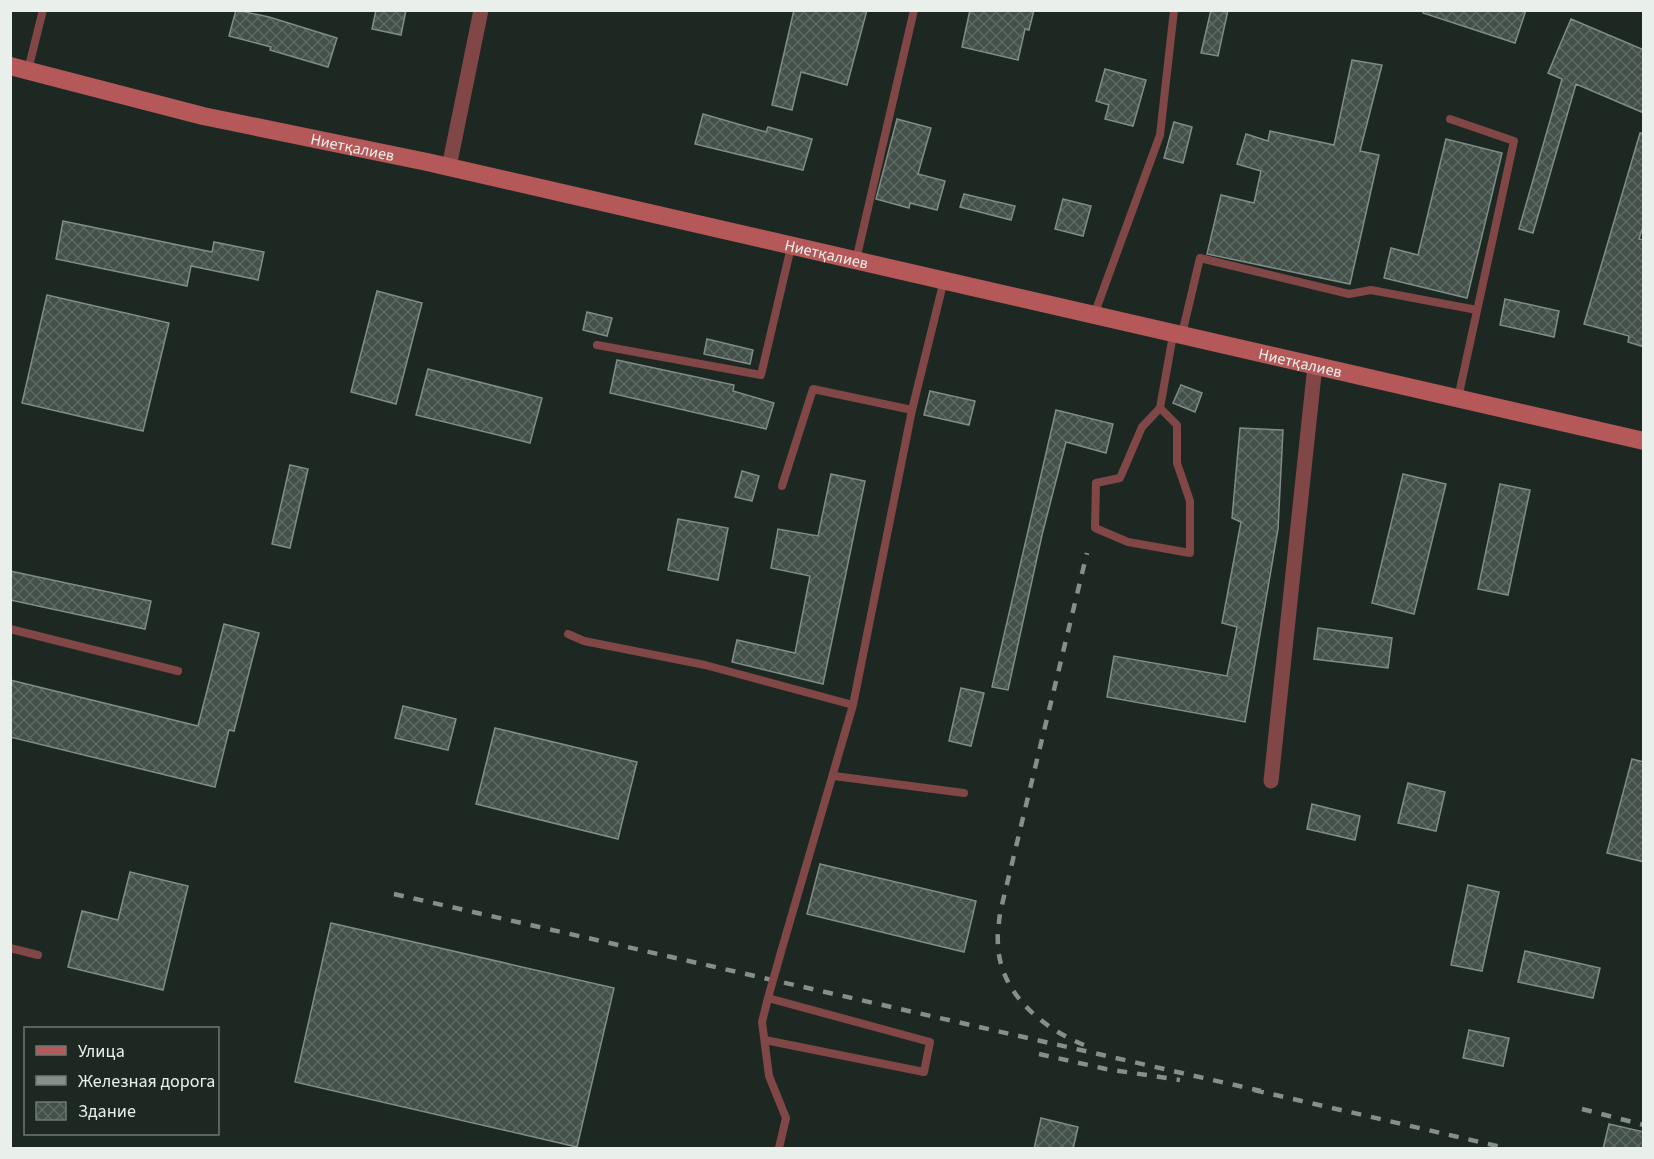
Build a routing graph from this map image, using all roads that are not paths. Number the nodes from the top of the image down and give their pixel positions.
1 (43, 10) edge
2 (481, 10) edge
3 (914, 10) edge
4 (1174, 10) edge
5 (19, 68) edge
6 (1450, 119) dead end
7 (449, 167) junction
8 (791, 245) junction
9 (856, 260) junction
10 (944, 280) junction
11 (1477, 310) junction
12 (1094, 315) junction
13 (1177, 334) junction
14 (597, 345) dead end
15 (1315, 365) junction
16 (1458, 398) junction
17 (1160, 408) junction
18 (912, 410) junction
19 (1644, 441) edge
20 (782, 486) dead end
21 (10, 629) edge
22 (568, 634) dead end
23 (178, 671) dead end
24 (853, 705) junction
25 (834, 776) junction
26 (1271, 781) dead end
27 (964, 793) dead end
28 (10, 948) edge
29 (38, 955) dead end
30 (768, 998) junction
31 (765, 1040) junction
32 (779, 1149) edge

1 - 5 lane
2 - 7 street
3 - 9 lane
4 - 12 lane
5 - 7 street, Ниетқалиев
6 - 11 lane
7 - 8 street, Ниетқалиев
8 - 9 street, Ниетқалиев
8 - 14 lane
9 - 10 street, Ниетқалиев
10 - 12 street, Ниетқалиев
10 - 18 lane
11 - 13 lane
11 - 16 lane
12 - 13 street, Ниетқалиев
13 - 15 street, Ниетқалиев
13 - 17 lane
15 - 16 street, Ниетқалиев
15 - 26 street
16 - 19 street, Ниетқалиев
17 - 17 lane
18 - 20 lane
18 - 24 lane
21 - 23 lane
22 - 24 lane
24 - 25 lane
25 - 27 lane
25 - 30 lane, bridge
28 - 29 lane
30 - 31 lane
30 - 31 lane
31 - 32 lane

